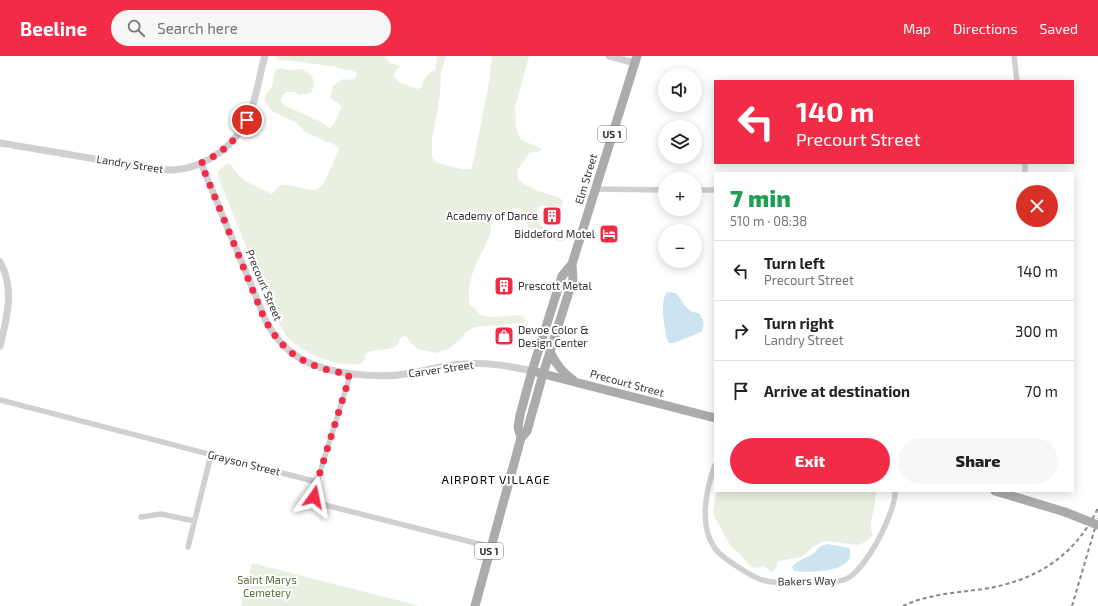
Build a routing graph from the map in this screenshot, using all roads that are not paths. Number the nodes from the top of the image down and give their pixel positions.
1 (265, 56) edge
2 (609, 56) edge
3 (1014, 56) edge
4 (636, 59) edge
5 (1017, 80) edge
6 (0, 143) edge
7 (201, 163) junction
8 (595, 189) junction
9 (658, 190) edge
10 (702, 190) edge
11 (714, 190) edge
12 (0, 262) edge
13 (572, 264) junction
14 (0, 346) edge
15 (550, 352) junction
16 (532, 371) junction
17 (349, 374) junction
18 (543, 374) junction
19 (576, 382) junction
20 (0, 400) edge
21 (714, 418) edge
22 (521, 438) junction
23 (211, 455) junction
24 (714, 468) edge
25 (317, 482) junction
26 (896, 492) edge
27 (998, 492) edge
28 (141, 517) dead end
29 (194, 521) junction
30 (1098, 525) edge
31 (188, 547) dead end
32 (491, 547) junction
33 (475, 606) edge

1 - 7 street, Landry Street
2 - 4 street
3 - 5 street
4 - 8 main road, Elm Street / US 1
6 - 7 street, Landry Street
7 - 17 street, Precourt Street
8 - 9 street
8 - 13 main road, Elm Street / US 1
10 - 11 street
12 - 14 street
13 - 15 main road, Elm Street / US 1
13 - 16 main road, Elm Street / US 1
15 - 18 main road, Elm Street / US 1
15 - 19 main road
16 - 17 street, Carver Street
16 - 18 main road, Precourt Street
16 - 22 main road, Elm Street / US 1
17 - 25 street
18 - 19 main road, Precourt Street
18 - 22 main road, Elm Street / US 1
19 - 21 main road, Precourt Street
20 - 23 street, Grayson Street
22 - 32 main road, Elm Street / US 1
23 - 25 street, Grayson Street
23 - 29 street
24 - 26 street, Bakers Way
25 - 32 street
27 - 30 main road, bridge
28 - 29 street
29 - 31 street
32 - 33 main road, Elm Street / US 1

